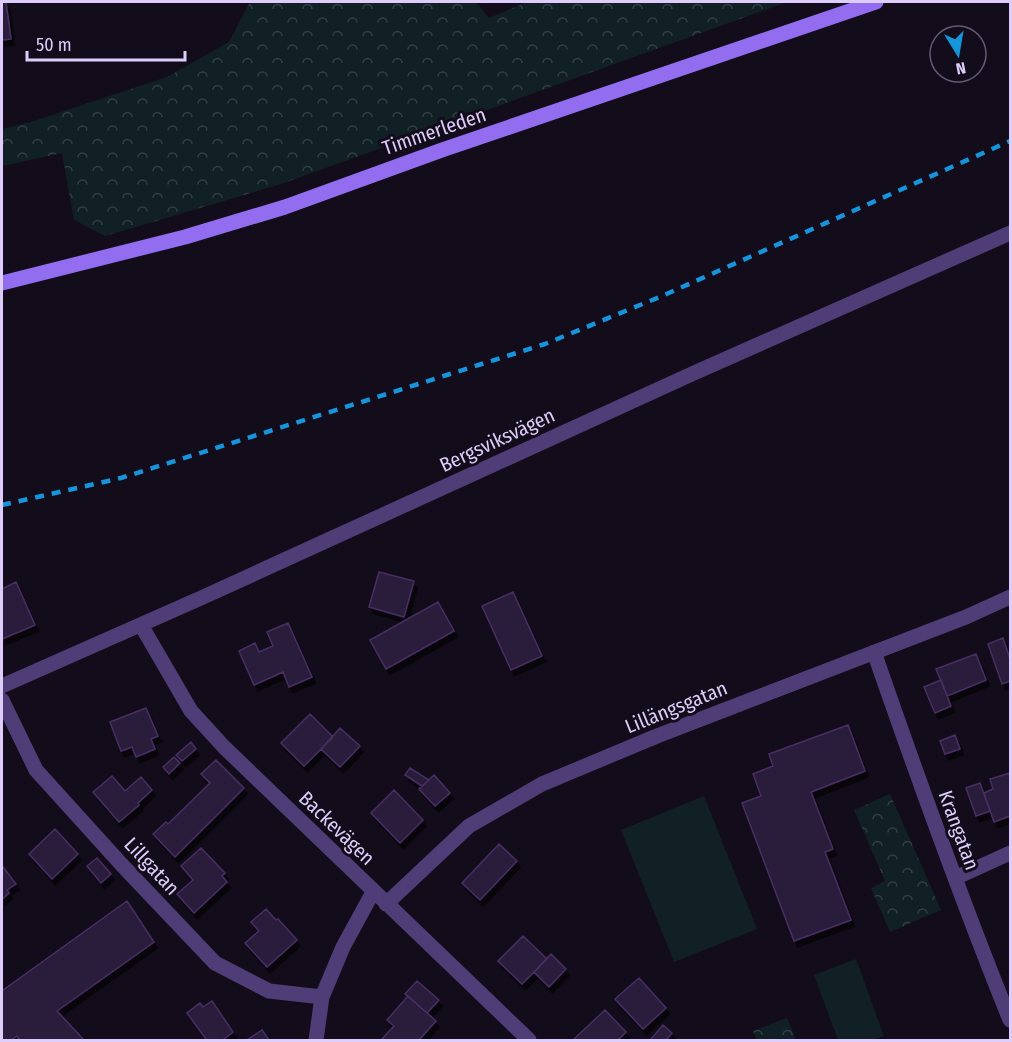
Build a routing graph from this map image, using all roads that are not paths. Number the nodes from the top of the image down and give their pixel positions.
1 (876, 2) edge
2 (1011, 232) edge
3 (2, 283) edge
4 (1011, 597) edge
5 (141, 625) junction
6 (874, 652) junction
7 (2, 686) edge
8 (2, 700) edge
9 (1011, 853) edge
10 (955, 878) junction
11 (373, 892) junction
12 (386, 904) junction
13 (322, 997) junction
14 (1011, 1020) edge
15 (316, 1041) edge
16 (529, 1041) edge

1 - 3 main road, Timmerleden
2 - 5 street, Bergsviksvägen
4 - 6 street, Lillängsgatan
5 - 7 street, Bergsviksvägen
5 - 11 street, Backevägen
6 - 10 street, Krangatan
6 - 12 street, Lillängsgatan
8 - 13 street, Lillgatan
9 - 10 street
10 - 14 street, Krangatan
11 - 12 street, Backevägen
11 - 13 street
12 - 16 street, Backevägen
13 - 15 street

